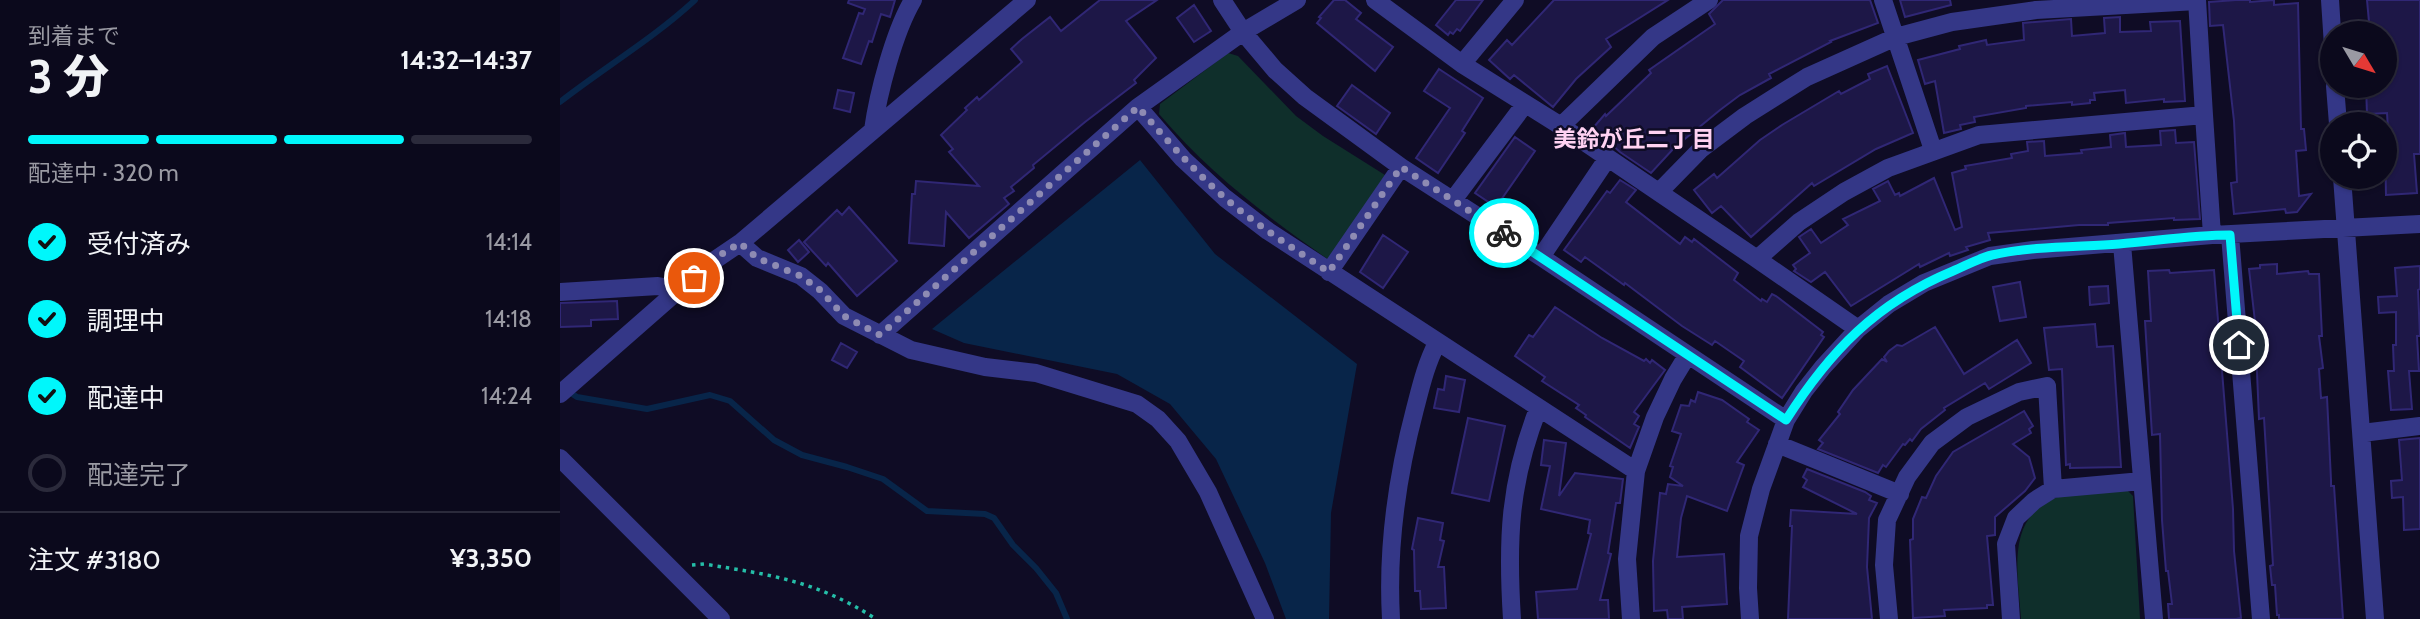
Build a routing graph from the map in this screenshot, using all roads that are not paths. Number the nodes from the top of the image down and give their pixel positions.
1 (913, 0) edge
2 (1027, 0) edge
3 (1222, 0) edge
4 (1297, 0) edge
5 (1375, 0) edge
6 (1515, 0) edge
7 (1709, 0) edge
8 (1883, 0) edge
9 (2330, 0) edge
10 (2197, 1) edge
11 (2331, 21) edge
12 (1243, 32) junction
13 (1895, 37) junction
14 (1462, 64) junction
15 (1525, 104) junction
16 (1138, 107) junction
17 (2204, 116) junction
18 (1561, 126) junction
19 (873, 130) junction
20 (1933, 150) junction
21 (1607, 159) junction
22 (1401, 167) junction
23 (2343, 189) edge
24 (1659, 192) junction
25 (1453, 200) junction
26 (2420, 225) edge
27 (2345, 230) junction
28 (2221, 235) junction
29 (740, 243) junction
30 (2122, 244) junction
31 (1542, 257) junction
32 (1757, 259) junction
33 (1329, 272) junction
34 (681, 290) junction
35 (560, 292) edge
36 (1858, 329) junction
37 (880, 335) junction
38 (1437, 342) junction
39 (1688, 356) junction
40 (560, 394) edge
41 (1538, 409) junction
42 (1786, 420) junction
43 (2420, 426) edge
44 (2362, 433) junction
45 (1777, 444) junction
46 (560, 458) edge
47 (1636, 471) junction
48 (2142, 481) junction
49 (2053, 489) junction
50 (1900, 494) junction
51 (721, 619) edge
52 (1265, 619) edge
53 (1391, 619) edge
54 (1512, 619) edge
55 (1631, 619) edge
56 (1750, 619) edge
57 (1889, 619) edge
58 (2011, 619) edge
59 (2154, 619) edge
60 (2262, 619) edge
61 (2375, 619) edge

1 - 19 street
2 - 19 street
3 - 12 street
4 - 12 street
5 - 14 street
6 - 14 street
7 - 18 street
8 - 13 street
9 - 11 street
10 - 13 street
10 - 17 street
12 - 16 street
12 - 22 street
13 - 20 street
13 - 24 street
14 - 15 street
15 - 18 street
15 - 25 street
16 - 33 street
16 - 37 street
17 - 20 street
17 - 28 street
18 - 21 street
19 - 29 street
20 - 32 street
21 - 24 street
21 - 31 street
22 - 25 street
22 - 33 street
23 - 27 street
24 - 32 street
25 - 31 street
26 - 27 street
27 - 28 street
27 - 44 street
28 - 30 street
28 - 60 street
29 - 34 street
29 - 37 street
30 - 36 street
30 - 48 street
31 - 39 street
32 - 36 street
33 - 38 street
34 - 35 street
34 - 40 street
36 - 42 street
37 - 52 street
38 - 41 street
38 - 53 street
39 - 42 street
39 - 47 street
41 - 47 street
41 - 54 street
42 - 45 street
43 - 44 street
44 - 61 street
45 - 50 street
45 - 56 street
46 - 51 street
47 - 55 street
48 - 49 street
48 - 59 street
49 - 50 street
49 - 58 street
50 - 57 street

